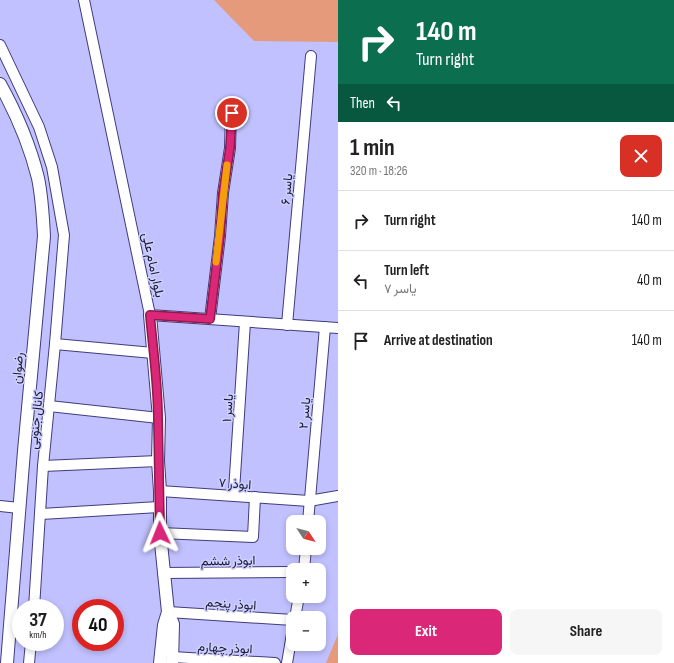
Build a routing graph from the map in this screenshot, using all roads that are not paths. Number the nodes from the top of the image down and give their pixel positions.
1 (84, 0) edge
2 (0, 45) edge
3 (311, 56) dead end
4 (0, 84) edge
5 (4, 101) edge
6 (232, 113) dead end
7 (150, 315) junction
8 (210, 319) junction
9 (245, 322) junction
10 (287, 325) junction
11 (325, 328) junction
12 (338, 328) edge
13 (55, 344) junction
14 (153, 353) junction
15 (49, 406) junction
16 (158, 418) junction
17 (158, 461) junction
18 (43, 466) junction
19 (160, 491) junction
20 (236, 496) junction
21 (338, 496) edge
22 (254, 497) junction
23 (309, 501) junction
24 (0, 506) edge
25 (159, 507) junction
26 (20, 508) junction
27 (41, 514) junction
28 (308, 515) edge
29 (160, 533) junction
30 (286, 572) edge
31 (163, 573) junction
32 (35, 599) edge
33 (168, 612) junction
34 (286, 619) edge
35 (4, 647) edge
36 (30, 651) edge
37 (289, 651) edge
38 (172, 660) edge
39 (8, 663) edge
40 (29, 663) edge
41 (160, 663) edge
42 (275, 663) edge
43 (287, 663) edge

1 - 7 street, بلوار امام علی
2 - 13 street, کانال جنوبی
3 - 10 street, یاسر ۶
4 - 5 street, رضوان
5 - 26 street, رضوان
6 - 8 street
7 - 8 street
7 - 14 street, بلوار امام علی
8 - 9 street
9 - 10 street
9 - 20 street, یاسر ۱
10 - 11 street
11 - 12 street
11 - 23 street, یاسر ۲
13 - 14 street
13 - 15 street, کانال جنوبی
14 - 16 street, بلوار امام علی
15 - 16 street
15 - 18 street, کانال جنوبی
16 - 17 street, بلوار امام علی
17 - 18 street
17 - 19 street, بلوار امام علی
18 - 27 street, کانال جنوبی
19 - 20 street, ابوذر ۷
19 - 25 street, بلوار امام علی
20 - 22 street, ابوذر ۷
21 - 23 street, ابوذر ۷
22 - 23 street, ابوذر ۷
22 - 29 street
23 - 28 street, یاسر ۲
24 - 26 street
25 - 27 street
25 - 29 street, بلوار امام علی
26 - 35 street, رضوان
27 - 32 street, کانال جنوبی
29 - 31 street, بلوار امام علی
30 - 31 street, ابوذر ششم
31 - 33 street, بلوار امام علی
33 - 34 street, ابوذر پنجم
33 - 38 street, بلوار امام علی
33 - 41 street, بلوار امام علی
35 - 39 street, رضوان
36 - 40 street
37 - 43 street
38 - 42 street, ابوذر چهارم

